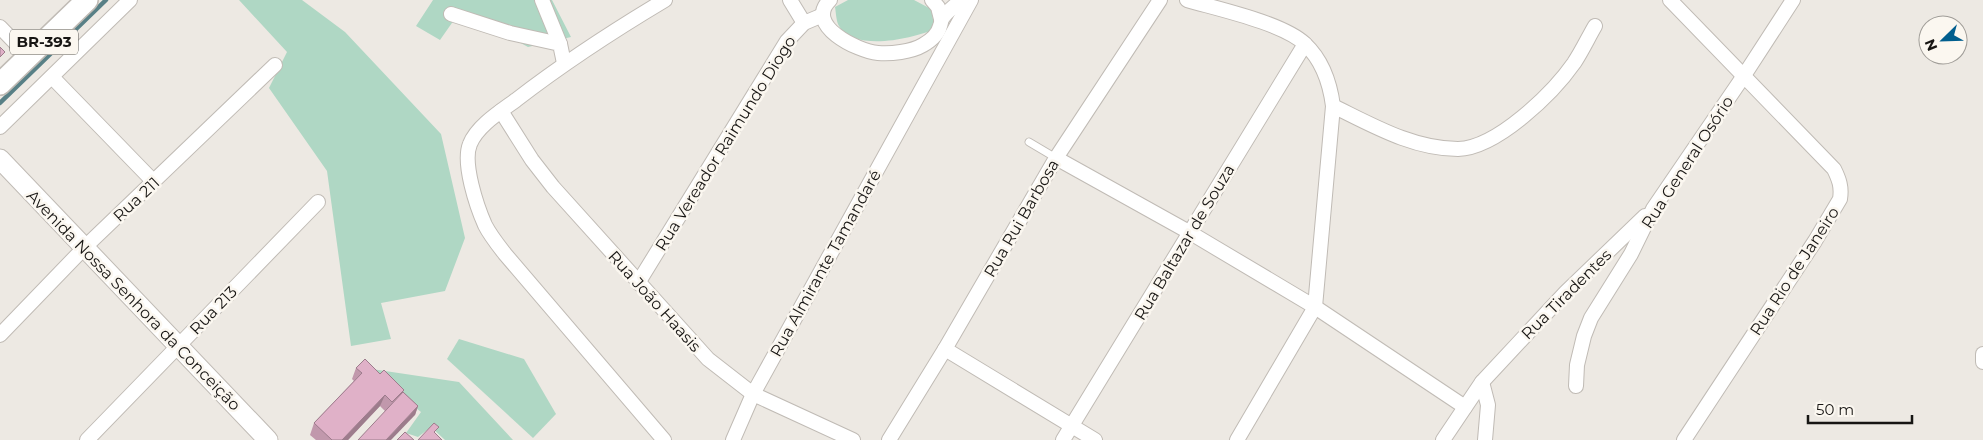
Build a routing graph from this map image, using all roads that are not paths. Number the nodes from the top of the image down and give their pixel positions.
1 (87, 0) edge
2 (130, 0) edge
3 (542, 0) edge
4 (665, 0) edge
5 (790, 0) edge
6 (830, 0) edge
7 (932, 0) edge
8 (961, 0) edge
9 (971, 0) edge
10 (1160, 0) edge
11 (1187, 0) edge
12 (1670, 0) edge
13 (1793, 0) edge
14 (451, 14) dead end
15 (941, 19) junction
16 (826, 22) junction
17 (804, 23) junction
18 (1595, 26) dead end
19 (0, 27) edge
20 (560, 44) junction
21 (1305, 44) junction
22 (29, 57) junction
23 (564, 63) junction
24 (275, 66) dead end
25 (1743, 77) junction
26 (53, 78) junction
27 (0, 84) edge
28 (1333, 106) junction
29 (501, 111) junction
30 (0, 127) edge
31 (1030, 142) dead end
32 (1056, 158) junction
33 (0, 159) edge
34 (154, 182) junction
35 (318, 202) dead end
36 (1652, 209) junction
37 (1190, 232) junction
38 (84, 248) junction
39 (638, 283) junction
40 (1315, 306) junction
41 (0, 335) edge
42 (178, 345) junction
43 (944, 350) junction
44 (1983, 354) edge
45 (1983, 362) edge
46 (1482, 382) junction
47 (1576, 386) dead end
48 (753, 394) junction
49 (1465, 407) junction
50 (1071, 427) junction
51 (87, 440) edge
52 (268, 440) edge
53 (664, 440) edge
54 (733, 440) edge
55 (852, 440) edge
56 (889, 440) edge
57 (1063, 440) edge
58 (1095, 440) edge
59 (1237, 440) edge
60 (1443, 440) edge
61 (1486, 440) edge
62 (1684, 440) edge

1 - 22 main road, BR-393
2 - 26 street
3 - 20 street
4 - 23 street
5 - 17 street
6 - 16 street
7 - 15 street
8 - 15 street
9 - 48 street, Rua Almirante Tamandaré
10 - 32 street, Rua Rui Barbosa
11 - 21 street
12 - 25 street, Rua Rio de Janeiro
13 - 25 street, Rua General Osório
14 - 20 street
15 - 16 street
16 - 17 street, Rua Vereador Raimundo Diogo
17 - 39 street, Rua Vereador Raimundo Diogo
18 - 28 street
19 - 22 street
20 - 23 street
21 - 28 street
21 - 37 street, Rua Baltazar de Souza
22 - 27 main road, BR-393
23 - 29 street
24 - 34 street, Rua 211
25 - 36 street, Rua General Osório
25 - 62 street, Rua Rio de Janeiro
26 - 30 street
26 - 34 street
28 - 40 street
29 - 39 street, Rua João Haasis
29 - 53 street
31 - 32 lane
32 - 37 street
32 - 43 street, Rua Rui Barbosa
33 - 38 street, Avenida Nossa Senhora da Conceição
34 - 38 street, Rua 211
35 - 42 street, Rua 213
36 - 46 street, Rua Tiradentes
36 - 47 street, Rua General Osório
37 - 40 street
37 - 50 street, Rua Baltazar de Souza
38 - 41 street, Rua 211
38 - 42 street, Avenida Nossa Senhora da Conceição
39 - 48 street, Rua João Haasis
40 - 49 street
40 - 59 street
42 - 51 street, Rua 213
42 - 52 street, Avenida Nossa Senhora da Conceição
43 - 50 street
43 - 56 street, Rua Rui Barbosa
44 - 45 street
46 - 49 street, Rua Tiradentes
46 - 61 street
48 - 54 street, Rua Almirante Tamandaré
48 - 55 street, Rua João Haasis
49 - 60 street, Rua Tiradentes
50 - 57 street, Rua Baltazar de Souza
50 - 58 street

